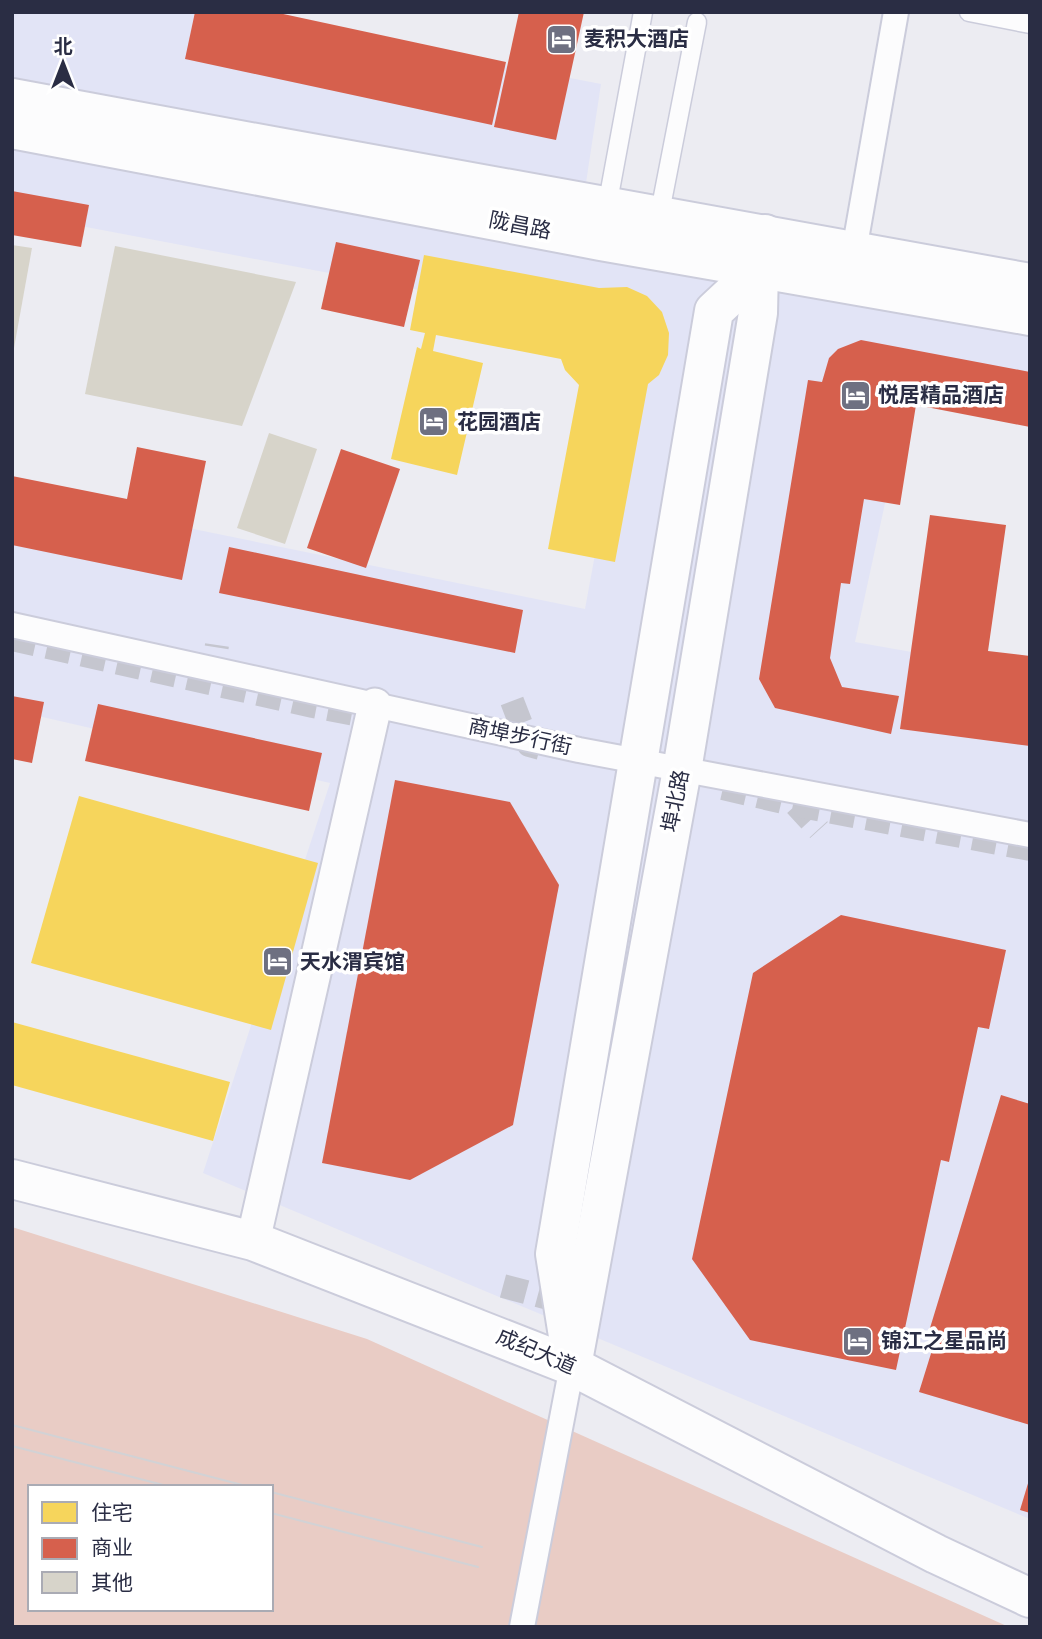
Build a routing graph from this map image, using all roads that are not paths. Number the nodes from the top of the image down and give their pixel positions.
1 (643, 12) edge
2 (896, 12) edge
3 (968, 12) edge
4 (697, 22) dead end
5 (1030, 24) edge
6 (12, 98) edge
7 (12, 129) edge
8 (659, 217) junction
9 (604, 225) junction
10 (854, 251) junction
11 (762, 252) junction
12 (1030, 283) edge
13 (1030, 316) edge
14 (12, 625) edge
15 (375, 705) junction
16 (638, 761) junction
17 (682, 769) junction
18 (1030, 835) edge
19 (12, 1179) edge
20 (253, 1241) junction
21 (572, 1366) junction
22 (1030, 1598) edge
23 (522, 1627) edge

1 - 9 lane
2 - 10 street
3 - 5 lane
4 - 8 lane
6 - 9 main road, 陇昌路
7 - 9 main road, 陇昌路
8 - 9 main road, 陇昌路
8 - 11 main road, 陇昌路
9 - 11 main road, 陇昌路
10 - 11 main road, 陇昌路
10 - 12 main road, 陇昌路
11 - 13 main road, 陇昌路
11 - 16 main road
11 - 17 main road, 埠北路
14 - 15 street, 商埠步行街
15 - 16 street, 商埠步行街
15 - 20 street
16 - 17 street, 商埠步行街
16 - 21 main road
17 - 18 street, 商埠步行街
17 - 21 main road, 埠北路
19 - 20 main road, 成纪大道
20 - 21 main road, 成纪大道
21 - 22 main road, 成纪大道
21 - 23 street

